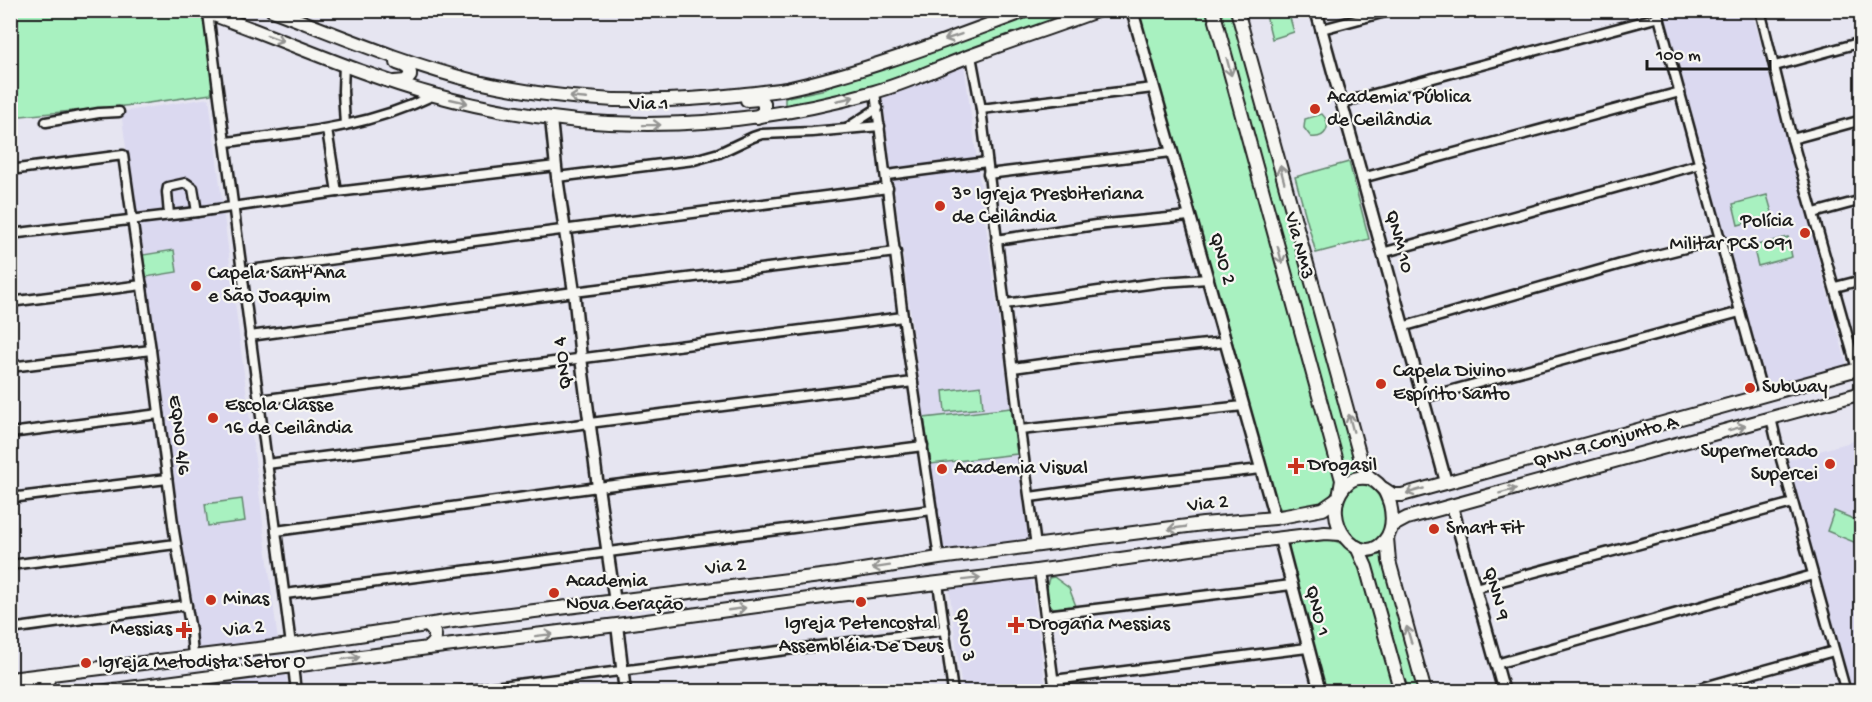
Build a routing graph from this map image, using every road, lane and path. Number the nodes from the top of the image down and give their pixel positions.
1 (272, 10) edge
2 (1028, 10) edge
3 (1099, 10) edge
4 (1132, 10) edge
5 (1213, 10) edge
6 (1237, 10) edge
7 (1316, 10) edge
8 (1393, 10) edge
9 (1760, 10) edge
10 (204, 12) edge
11 (1658, 14) edge
12 (1322, 29) junction
13 (346, 38) junction
14 (1862, 42) edge
15 (971, 56) junction
16 (344, 64) junction
17 (1775, 66) junction
18 (843, 75) junction
19 (395, 82) junction
20 (1153, 88) junction
21 (875, 92) junction
22 (1680, 92) junction
23 (434, 95) junction
24 (700, 99) junction
25 (1341, 103) junction
26 (878, 108) junction
27 (981, 109) junction
28 (119, 112) dead end
29 (789, 112) junction
30 (757, 117) junction
31 (551, 119) junction
32 (1862, 120) edge
33 (46, 122) dead end
34 (345, 125) junction
35 (880, 126) junction
36 (846, 128) junction
37 (327, 130) junction
38 (1792, 139) junction
39 (226, 142) junction
40 (1171, 152) junction
41 (987, 162) junction
42 (1700, 164) junction
43 (10, 170) edge
44 (557, 171) junction
45 (988, 174) junction
46 (887, 175) junction
47 (1362, 178) junction
48 (888, 188) junction
49 (337, 192) junction
50 (1862, 200) edge
51 (234, 207) junction
52 (197, 212) junction
53 (1814, 213) junction
54 (169, 215) junction
55 (1189, 216) junction
56 (132, 218) junction
57 (566, 230) junction
58 (10, 234) edge
59 (1720, 239) junction
60 (996, 240) junction
61 (896, 252) junction
62 (1382, 253) junction
63 (242, 271) junction
64 (1208, 279) junction
65 (1862, 280) edge
66 (142, 285) junction
67 (1835, 287) junction
68 (574, 292) junction
69 (10, 302) edge
70 (1005, 304) junction
71 (1740, 312) junction
72 (903, 317) junction
73 (1402, 327) junction
74 (250, 336) junction
75 (1226, 342) junction
76 (151, 350) junction
77 (580, 358) junction
78 (10, 367) edge
79 (1013, 368) junction
80 (1859, 369) edge
81 (913, 382) junction
82 (1777, 391) junction
83 (1862, 393) edge
84 (1763, 395) junction
85 (1423, 398) junction
86 (259, 400) junction
87 (1243, 406) junction
88 (159, 414) junction
89 (1771, 418) junction
90 (589, 422) junction
91 (1650, 426) junction
92 (1020, 430) junction
93 (10, 433) edge
94 (1689, 440) junction
95 (923, 446) junction
96 (267, 464) junction
97 (1262, 469) junction
98 (1560, 477) junction
99 (1368, 478) junction
100 (167, 479) junction
101 (1446, 482) junction
102 (598, 487) junction
103 (1384, 489) junction
104 (1338, 496) junction
105 (1030, 497) junction
106 (10, 498) edge
107 (1793, 503) junction
108 (1452, 506) junction
109 (932, 510) junction
110 (1275, 518) junction
111 (1229, 521) junction
112 (1203, 524) junction
113 (1392, 526) junction
114 (276, 531) junction
115 (1341, 534) junction
116 (1387, 538) junction
117 (1280, 539) junction
118 (176, 544) junction
119 (1232, 544) junction
120 (1036, 546) junction
121 (1205, 547) junction
122 (1357, 547) junction
123 (607, 553) junction
124 (939, 558) junction
125 (10, 565) edge
126 (1039, 570) junction
127 (837, 574) junction
128 (1813, 575) junction
129 (813, 576) junction
130 (938, 583) junction
131 (1291, 585) junction
132 (1475, 588) junction
133 (285, 594) junction
134 (838, 595) junction
135 (813, 598) junction
136 (615, 602) junction
137 (187, 605) junction
138 (1046, 615) junction
139 (453, 621) junction
140 (427, 625) junction
141 (617, 625) junction
142 (10, 629) edge
143 (945, 630) junction
144 (291, 645) junction
145 (454, 646) junction
146 (429, 648) junction
147 (1307, 648) junction
148 (1834, 651) junction
149 (193, 656) junction
150 (1496, 664) junction
151 (293, 666) junction
152 (622, 670) junction
153 (52, 674) junction
154 (27, 677) junction
155 (10, 679) edge
156 (1054, 680) junction
157 (197, 685) edge
158 (31, 692) edge
159 (46, 692) edge
160 (99, 692) edge
161 (296, 692) edge
162 (454, 692) edge
163 (625, 692) edge
164 (953, 692) edge
165 (1055, 692) edge
166 (1320, 692) edge
167 (1401, 692) edge
168 (1425, 692) edge
169 (1504, 692) edge
170 (1686, 692) edge
171 (1846, 692) edge

1 - 13 main road, Via 1
2 -> 18 main road, Via 1
3 - 15 main road, Via 1
4 - 20 street, QNO 2
5 -> 104 main road, Via NM3
99 -> 6 main road, Via NM3
7 - 12 street, QNM 10
8 - 12 street
9 - 17 street
10 -> 16 main road, Via 1
10 - 39 street
11 - 22 street
11 - 25 street
12 - 25 street, QNM 10
13 - 19 main road
24 -> 13 main road, Via 1
14 - 17 street
15 - 21 main road, Via 1
15 - 27 street
16 - 19 main road, Via 1
16 - 34 street
17 - 38 street
18 - 24 main road, Via 1
18 - 29 main road
19 - 23 main road, Via 1
20 - 27 street
20 - 40 street, QNO 2
21 - 26 street
29 -> 21 main road, Via 1
22 - 42 street
22 - 47 street
23 -> 31 main road, Via 1
23 - 34 street
24 - 30 main road
25 - 47 street, QNM 10
26 - 35 street
26 - 36 street
27 - 41 street
28 - 33 street
29 - 30 main road, Via 1
31 -> 30 main road, Via 1
31 - 44 street, QNO 4
32 - 38 street
34 - 37 street
35 - 36 street
35 - 46 street
36 - 44 street
37 - 39 street
37 - 49 street
38 - 53 street
39 - 51 street
40 - 45 street
40 - 55 street, QNO 2
41 - 45 street
41 - 46 street
42 - 59 street
42 - 62 street
43 - 56 street, EQNO 4/6
44 - 49 street
44 - 57 street, QNO 4
45 - 60 street
46 - 48 street
47 - 62 street, QNM 10
48 - 57 street
48 - 61 street
49 - 51 street
50 - 53 street
51 - 52 street
51 - 63 street
52 - 54 street
52 - 54 street
53 - 67 street
54 - 56 street
55 - 60 street
55 - 64 street, QNO 2
56 - 58 street
56 - 66 street, EQNO 4/6
57 - 63 street
57 - 68 street, QNO 4
59 - 71 street
59 - 73 street
60 - 70 street
61 - 68 street
61 - 72 street
62 - 73 street, QNM 10
63 - 74 street
64 - 70 street
64 - 75 street, QNO 2
65 - 67 street
66 - 69 street
66 - 76 street, EQNO 4/6
67 - 80 street
68 - 74 street
68 - 77 street, QNO 4
70 - 79 street
71 - 84 street
71 - 85 street
72 - 77 street
72 - 81 street
73 - 85 street, QNM 10
74 - 86 street
75 - 79 street
75 - 87 street, QNO 2
76 - 78 street
76 - 88 street, EQNO 4/6
77 - 86 street
77 - 90 street, QNO 4
79 - 92 street
80 - 82 main road
81 - 90 street
81 - 95 street
82 - 84 main road
82 - 94 main road
83 - 89 main road, QNN 9 Conjunto A
84 - 91 main road
85 - 101 street, QNM 10
86 - 96 street
87 - 92 street
87 - 97 street, QNO 2
88 - 93 street
88 - 100 street, EQNO 4/6
94 -> 89 main road, QNN 9 Conjunto A
89 - 107 street
90 - 96 street
90 - 102 street, QNO 4
91 - 98 main road
91 - 101 main road
92 - 105 street
94 - 98 main road, QNN 9 Conjunto A
95 - 102 street
95 - 109 street
96 - 114 street
97 - 105 street
97 - 110 street, QNO 2
108 -> 98 main road, QNN 9 Conjunto A
99 - 103 main road
99 - 104 main road
100 - 106 street
100 - 118 street, EQNO 4/6
101 -> 103 main road
102 - 114 street
102 - 123 street, QNO 4
103 - 113 main road
104 - 110 main road, Via 2
104 - 115 main road
105 - 120 street
107 - 128 street
107 - 132 street
108 - 113 main road, QNN 9 Conjunto A
108 - 132 street, QNN 9
109 - 123 street
109 - 124 street
110 - 111 main road, Via 2
111 - 112 main road, Via 2
111 - 119 main road
112 -> 120 main road, Via 2
112 - 121 main road
113 - 116 main road
114 - 133 street
115 - 117 main road, Via 2
115 - 122 main road
116 - 122 main road
168 -> 116 main road
117 - 119 main road, Via 2
117 - 131 street, QNO 1
118 - 125 street
118 - 137 street, EQNO 4/6
119 - 121 main road, Via 2
120 - 124 main road, Via 2
121 - 126 main road, Via 2
122 - 167 main road
123 - 133 street
123 - 136 street, QNO 4
124 -> 127 main road, Via 2
130 -> 126 main road, Via 2
126 - 138 street
127 - 129 main road, Via 2
127 - 134 main road
128 - 148 street
128 - 150 street
129 - 135 main road
129 - 136 main road, Via 2
130 - 134 main road, Via 2
130 - 143 street, QNO 3
131 - 138 street
131 - 147 street, QNO 1
132 - 150 street, QNN 9
133 - 144 street
134 - 135 main road, Via 2
141 -> 135 main road, Via 2
136 - 139 main road, Via 2
137 - 142 street
137 - 149 street, EQNO 4/6
138 - 156 street
139 - 140 main road, Via 2
139 - 145 main road
140 - 144 main road, Via 2
140 - 146 main road
145 -> 141 main road, Via 2
141 - 152 street
143 - 152 street
143 - 164 street, QNO 3
144 - 149 main road, Via 2
145 - 146 main road, Via 2
151 -> 146 main road, Via 2
147 - 156 street
147 - 166 street, QNO 1
148 - 170 street
148 - 171 street
149 - 153 main road, Via 2
150 - 169 street, QNN 9
151 - 157 main road, Via 2
151 - 161 street
152 - 162 street
152 - 163 street
153 - 154 main road, Via 2
153 - 159 main road
154 - 155 main road, Via 2
154 - 158 main road
156 - 165 street
157 - 160 main road, Via 2

